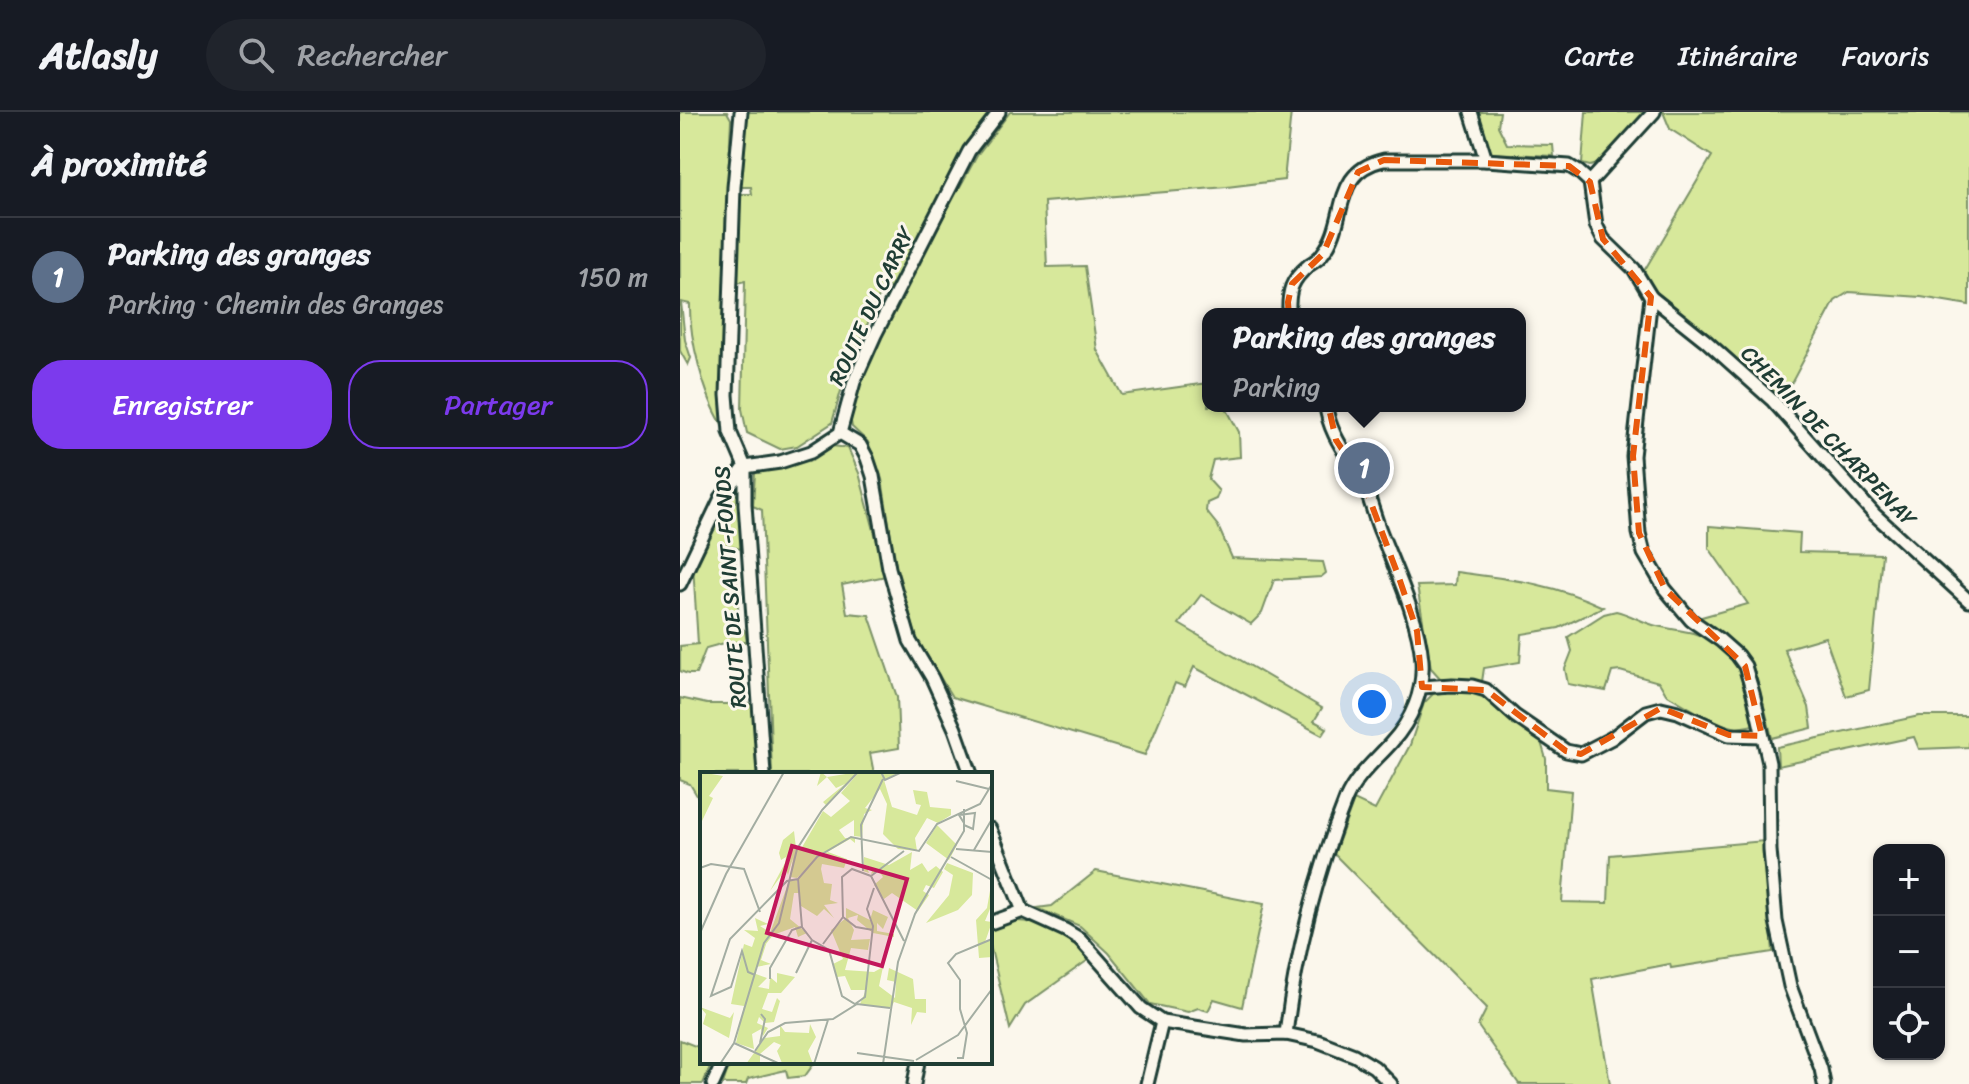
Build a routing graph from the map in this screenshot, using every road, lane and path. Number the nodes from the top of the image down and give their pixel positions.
1 (741, 112) edge
2 (999, 112) edge
3 (1471, 112) edge
4 (1654, 112) edge
5 (1486, 160) junction
6 (1590, 182) junction
7 (1651, 297) junction
8 (1288, 308) edge
9 (1328, 412) edge
10 (840, 433) junction
11 (745, 467) junction
12 (680, 584) edge
13 (1969, 601) edge
14 (1422, 687) junction
15 (1762, 736) junction
16 (764, 772) edge
17 (970, 772) edge
18 (992, 834) edge
19 (1023, 911) junction
20 (992, 922) edge
21 (1162, 1022) junction
22 (1286, 1034) junction
23 (722, 1064) edge
24 (918, 1064) edge
25 (713, 1084) edge
26 (914, 1084) edge
27 (1147, 1084) edge
28 (1391, 1084) edge
29 (1824, 1084) edge

1 - 11 street, ROUTE DE SAINT-FONDS
2 - 10 street, ROUTE DU CARRY
3 - 5 street
4 - 6 street
5 - 6 street
5 - 8 street
6 - 7 street, CHEMIN DE CHARPENAY
7 - 13 street, CHEMIN DE CHARPENAY
7 - 15 street
9 - 14 street
10 - 11 street
10 - 17 street
11 - 12 street
11 - 16 street, ROUTE DE SAINT-FONDS
14 - 15 street
14 - 22 street
15 - 29 street
18 - 19 street
19 - 20 street
19 - 21 street
21 - 22 street
21 - 27 street
22 - 28 street
23 - 25 street
24 - 26 street

